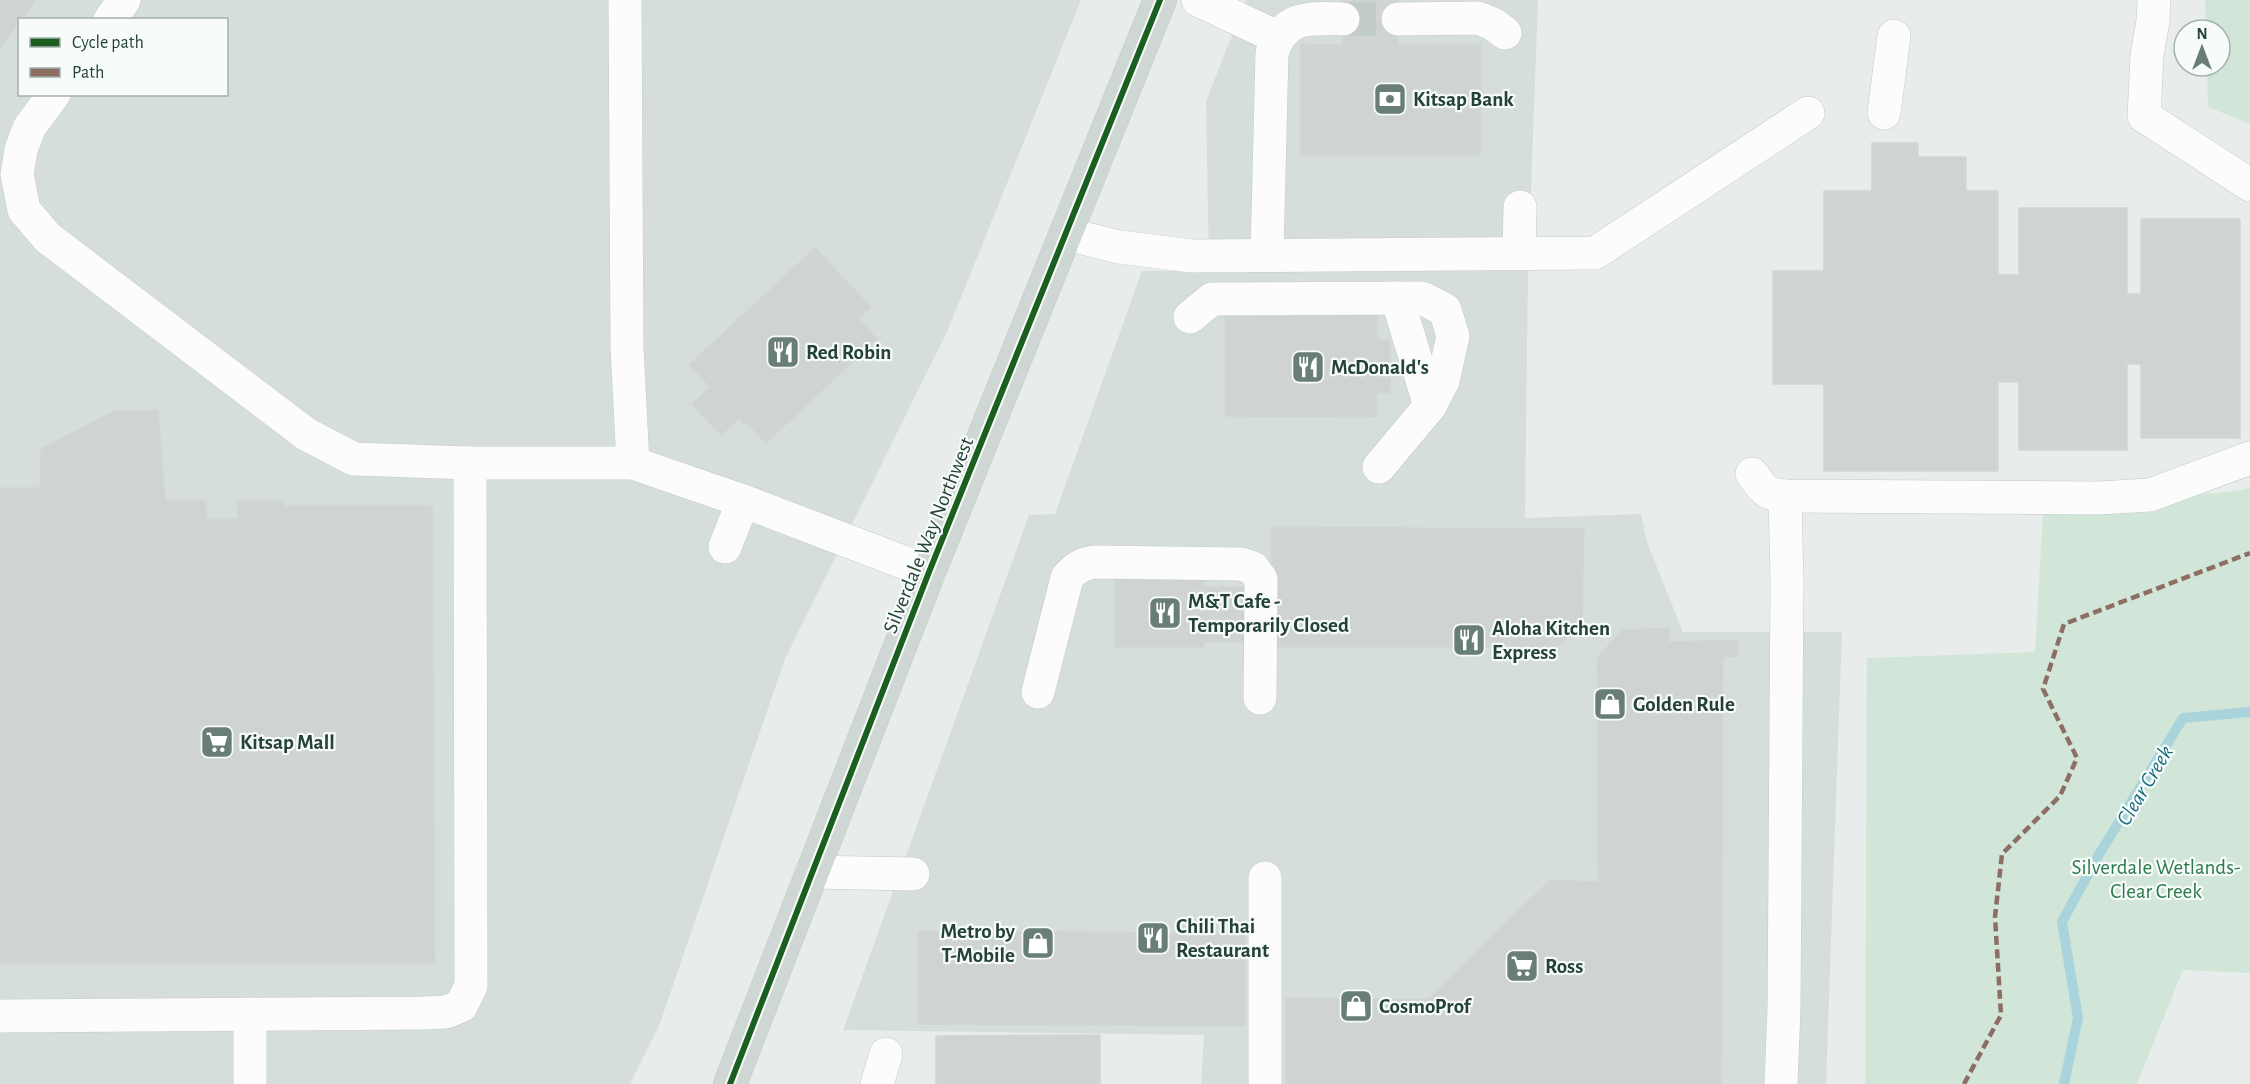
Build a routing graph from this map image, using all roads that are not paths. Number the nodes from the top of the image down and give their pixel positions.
1 (124, 0) edge
2 (625, 0) edge
3 (1160, 0) edge
4 (1198, 0) edge
5 (2154, 0) edge
6 (111, 18) edge
7 (1343, 19) tunnel mouth
8 (1398, 19) tunnel mouth
9 (1505, 33) dead end
10 (1894, 36) dead end
11 (1277, 37) junction
12 (53, 96) edge
13 (1808, 113) dead end
14 (1884, 113) dead end
15 (2250, 185) edge
16 (1520, 207) dead end
17 (1067, 234) junction
18 (1519, 254) junction
19 (1267, 255) junction
20 (1190, 317) dead end
21 (2250, 458) edge
22 (470, 463) junction
23 (633, 463) junction
24 (1379, 467) dead end
25 (1752, 474) dead end
26 (1785, 496) junction
27 (743, 501) junction
28 (726, 547) dead end
29 (929, 572) junction
30 (1038, 692) dead end
31 (1260, 698) dead end
32 (812, 872) junction
33 (913, 874) dead end
34 (1265, 878) dead end
35 (250, 1014) junction
36 (0, 1016) edge
37 (250, 1084) edge
38 (730, 1084) edge
39 (1265, 1084) edge
40 (1781, 1084) edge

1 - 6 lane
2 - 23 lane
3 - 17 main road, Silverdale Way Northwest
4 - 11 lane
5 - 15 lane
7 - 11 lane
8 - 9 lane
10 - 14 lane
11 - 19 lane
12 - 22 lane
13 - 18 lane
16 - 18 lane
17 - 19 lane
17 - 29 main road, Silverdale Way Northwest
18 - 19 lane
20 - 24 lane
21 - 26 lane
22 - 23 lane
22 - 35 lane
23 - 27 lane
25 - 26 lane
26 - 40 lane
27 - 28 lane
27 - 29 lane
29 - 32 main road, Silverdale Way Northwest
30 - 31 lane
32 - 33 lane
32 - 38 main road, Silverdale Way Northwest
34 - 39 lane
35 - 36 lane
35 - 37 lane

